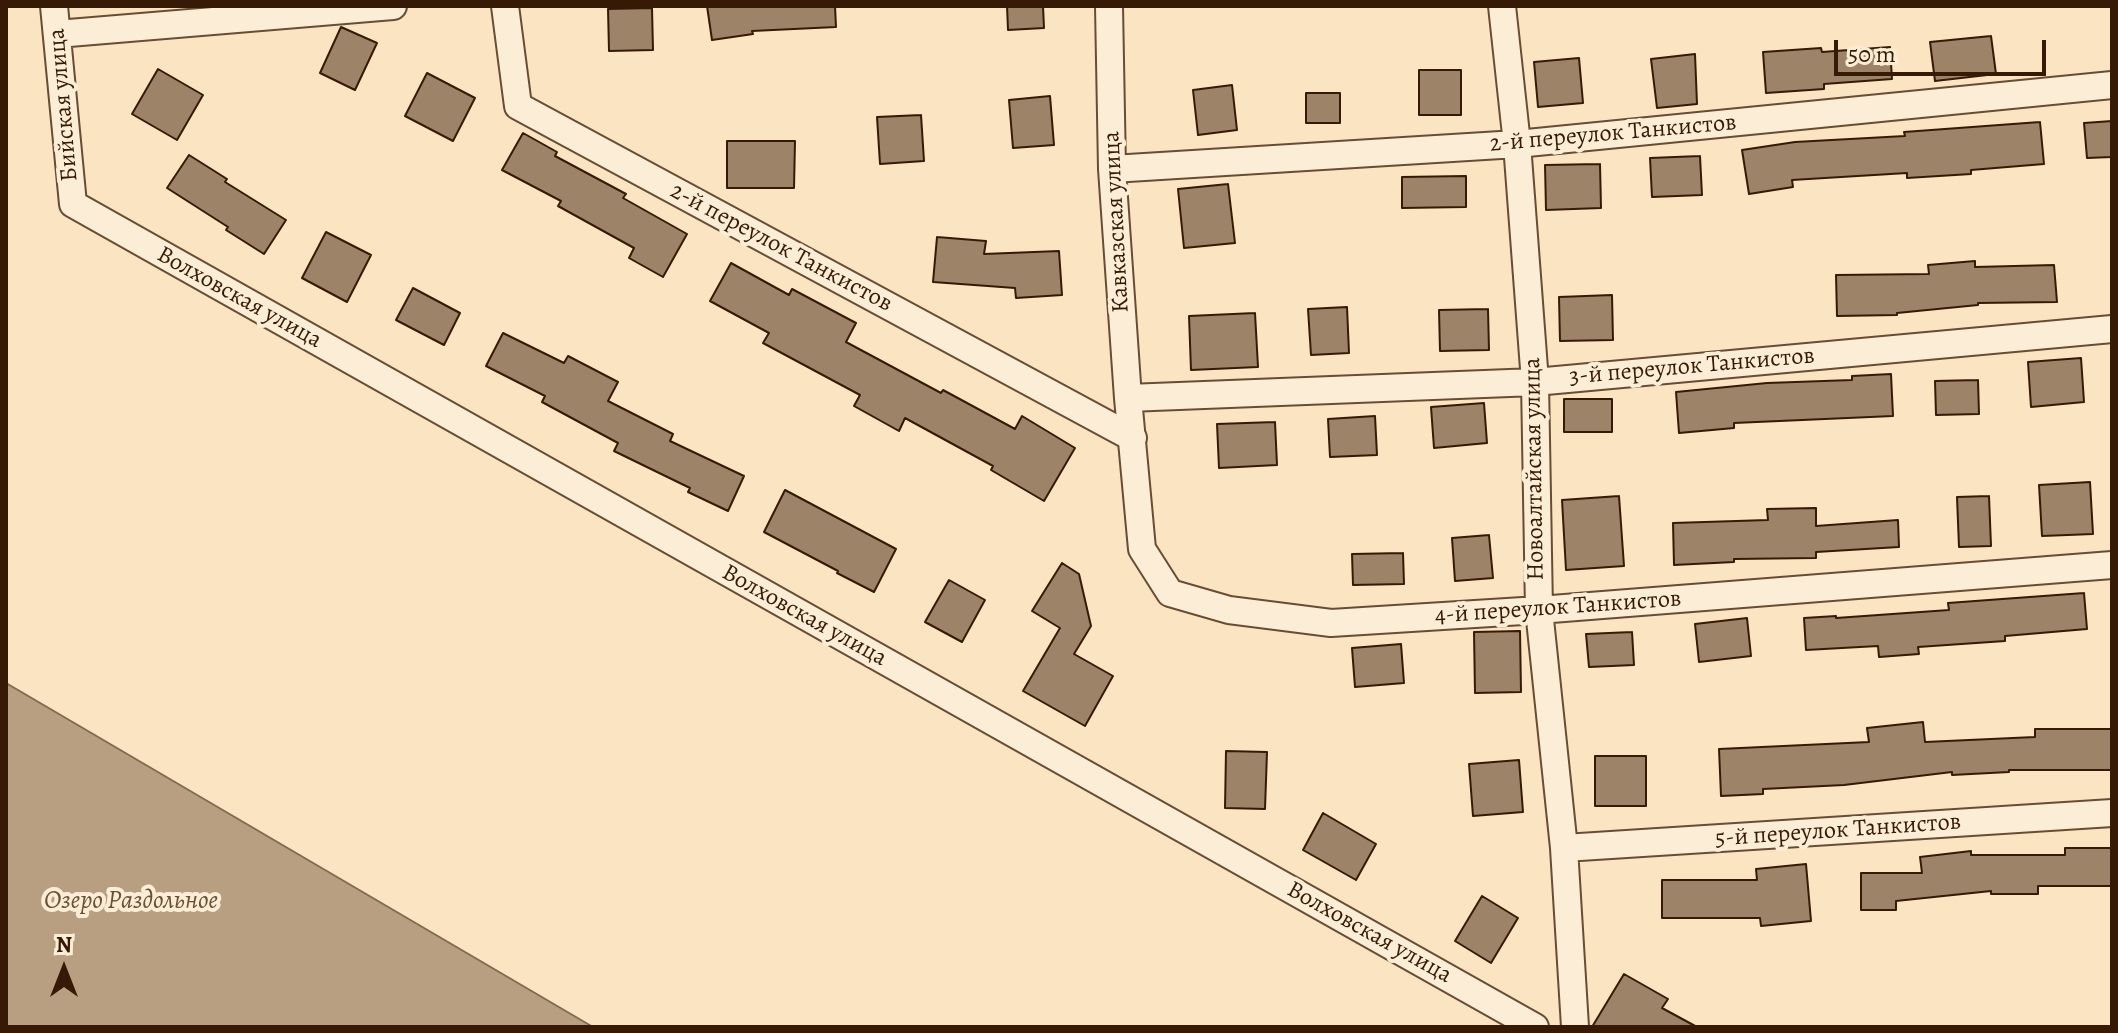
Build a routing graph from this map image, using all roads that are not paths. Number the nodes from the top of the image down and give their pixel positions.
1 (54, 6) edge
2 (393, 6) edge
3 (505, 6) edge
4 (1109, 6) edge
5 (1502, 6) edge
6 (57, 34) junction
7 (2112, 85) edge
8 (1517, 144) junction
9 (1112, 169) junction
10 (73, 204) joint
11 (2112, 329) edge
12 (1535, 382) junction
13 (1128, 398) junction
14 (1133, 438) junction
15 (2112, 565) edge
16 (1539, 610) junction
17 (2112, 813) edge
18 (1564, 848) junction
19 (1535, 1027) edge
20 (1575, 1027) edge

1 - 6 street, Бийская улица
2 - 6 street
3 - 14 street, 2-й переулок Танкистов
4 - 9 street, Кавказская улица
5 - 8 street, Новоалтайская улица
6 - 10 street, Бийская улица
7 - 8 street, 2-й переулок Танкистов
8 - 9 street, 2-й переулок Танкистов
8 - 12 street, Новоалтайская улица
9 - 13 street, Кавказская улица
10 - 19 street, Волховская улица
11 - 12 street, 3-й переулок Танкистов
12 - 13 street, 3-й переулок Танкистов
12 - 16 street, Новоалтайская улица
13 - 14 street, Кавказская улица
14 - 16 street, 4-й переулок Танкистов
15 - 16 street, 4-й переулок Танкистов
16 - 18 street, Новоалтайская улица
17 - 18 street, 5-й переулок Танкистов
18 - 20 street, Новоалтайская улица

